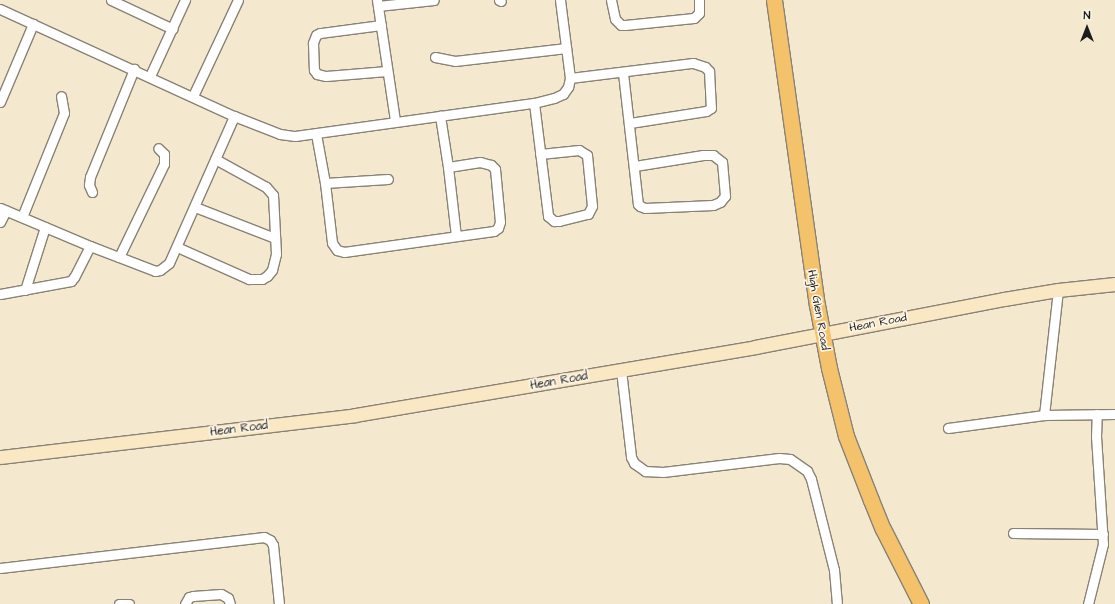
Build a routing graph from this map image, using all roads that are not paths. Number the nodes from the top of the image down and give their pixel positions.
1 (111, 0) edge
2 (185, 0) edge
3 (238, 0) edge
4 (434, 0) edge
5 (560, 0) edge
6 (611, 0) edge
7 (699, 0) edge
8 (774, 0) edge
9 (378, 3) edge
10 (0, 9) edge
11 (33, 24) junction
12 (381, 25) junction
13 (173, 29) junction
14 (566, 48) junction
15 (434, 58) dead end
16 (134, 69) junction
17 (388, 71) junction
18 (624, 73) junction
19 (150, 76) junction
20 (570, 78) junction
21 (61, 96) dead end
22 (193, 96) junction
23 (0, 102) edge
24 (534, 103) junction
25 (234, 116) junction
26 (440, 116) junction
27 (395, 121) junction
28 (630, 123) junction
29 (316, 134) junction
30 (158, 148) dead end
31 (540, 154) junction
32 (215, 159) junction
33 (634, 166) junction
34 (448, 167) junction
35 (388, 179) dead end
36 (325, 183) junction
37 (92, 192) dead end
38 (195, 207) junction
39 (3, 209) edge
40 (22, 217) junction
41 (0, 222) edge
42 (45, 227) junction
43 (456, 236) junction
44 (275, 238) junction
45 (90, 246) junction
46 (177, 247) junction
47 (119, 257) junction
48 (1115, 284) edge
49 (25, 290) junction
50 (1058, 290) junction
51 (0, 294) edge
52 (822, 334) junction
53 (620, 370) junction
54 (1097, 414) junction
55 (1115, 414) edge
56 (1044, 415) junction
57 (948, 428) dead end
58 (0, 457) edge
59 (1013, 533) dead end
60 (1104, 534) junction
61 (0, 568) edge
62 (119, 604) edge
63 (129, 604) edge
64 (185, 604) edge
65 (230, 604) edge
66 (280, 604) edge
67 (837, 604) edge
68 (921, 604) edge
69 (1088, 604) edge

1 - 13 street
2 - 13 street
3 - 22 street
4 - 9 street
5 - 14 street
6 - 7 street
8 - 52 main road, High Glen Road
9 - 12 street
10 - 11 street
11 - 16 street
11 - 23 street
12 - 17 street
12 - 17 street
13 - 19 street
14 - 15 street
14 - 20 street
16 - 19 street
16 - 37 street
17 - 27 street
18 - 20 street
18 - 28 street
18 - 28 street
19 - 22 street
20 - 24 street
21 - 40 street
22 - 25 street
24 - 26 street
24 - 31 street
25 - 29 street
25 - 32 street
26 - 27 street
26 - 34 street
27 - 29 street
28 - 33 street
29 - 36 street
30 - 47 street
31 - 31 street
32 - 38 street
32 - 44 street
33 - 33 street
34 - 43 street
34 - 43 street
35 - 36 street
36 - 43 street
38 - 44 street
38 - 46 street
39 - 40 street
39 - 41 street
40 - 42 street
42 - 45 street
42 - 49 street
44 - 46 street
45 - 47 street
45 - 49 street
46 - 47 street
48 - 50 street, Hean Road
49 - 51 street
50 - 52 street, Hean Road
50 - 56 street
52 - 53 street, Hean Road
52 - 68 main road, High Glen Road
53 - 58 street, Hean Road
53 - 67 street
54 - 55 street
54 - 56 street
54 - 60 street
56 - 57 street
59 - 60 street
60 - 69 street
61 - 66 street
62 - 63 street
64 - 65 street

